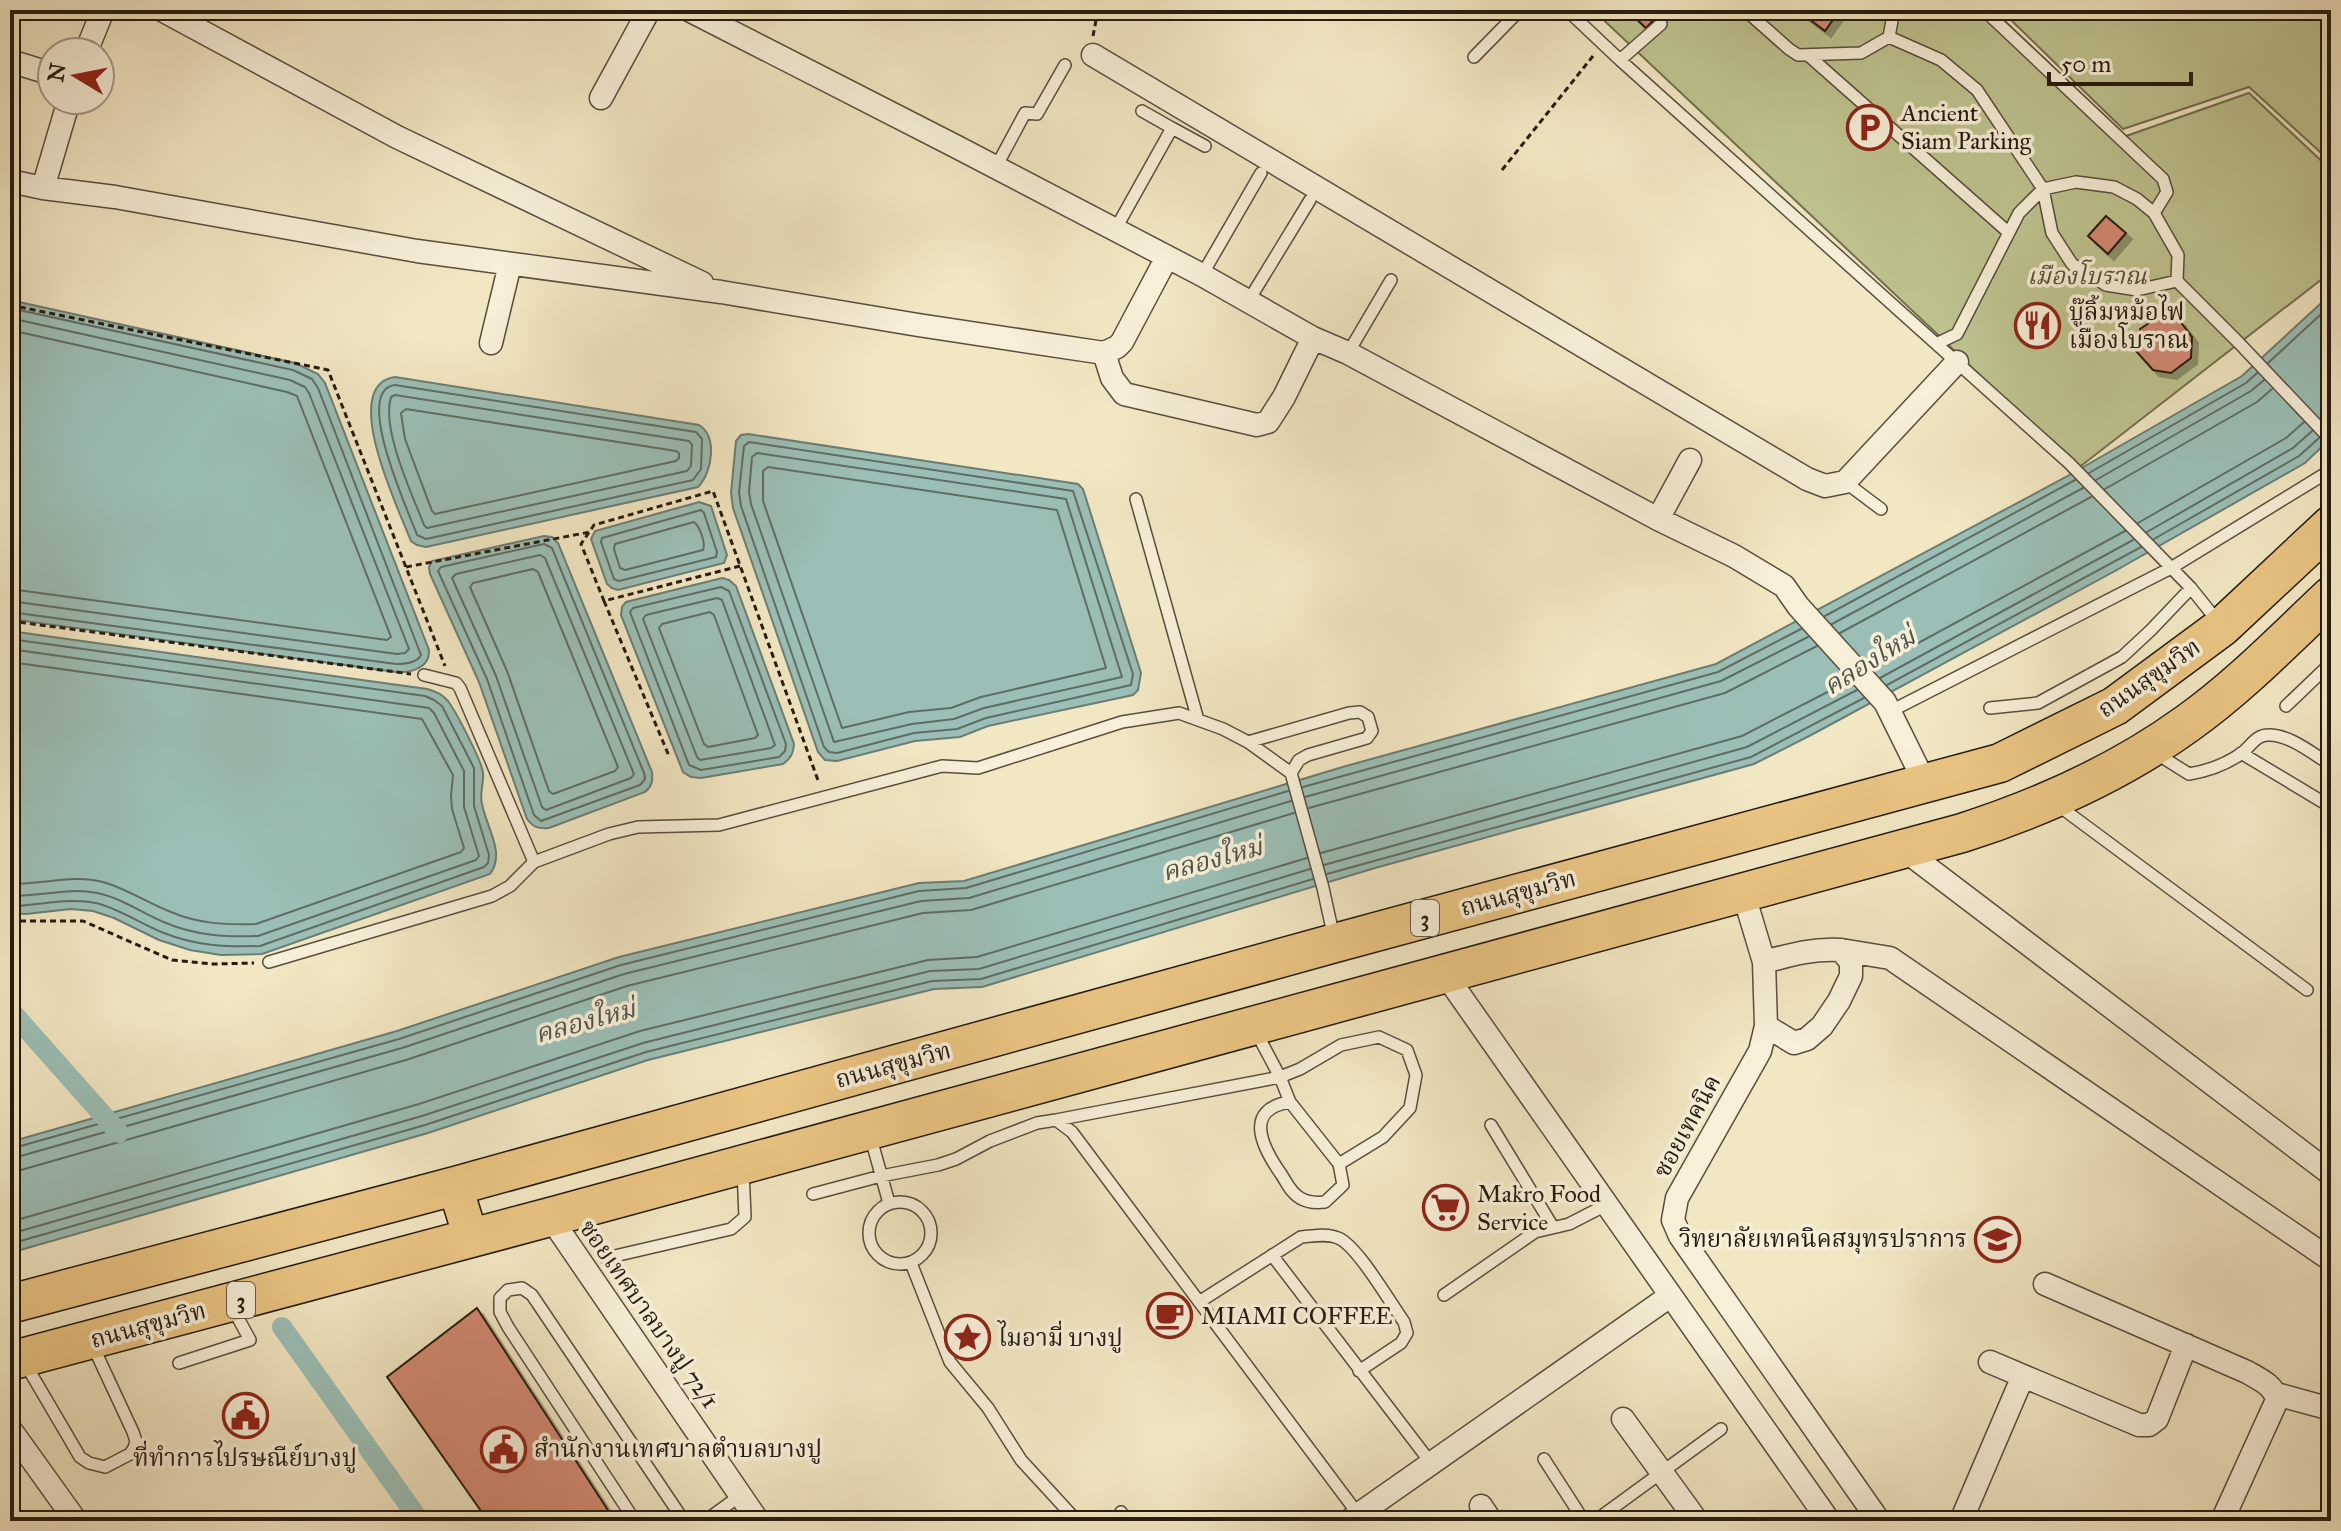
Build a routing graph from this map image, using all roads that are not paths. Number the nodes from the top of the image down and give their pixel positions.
1 (103, 10) edge
2 (162, 10) edge
3 (649, 10) edge
4 (689, 10) edge
5 (1520, 10) edge
6 (1567, 10) edge
7 (1745, 10) edge
8 (1894, 10) edge
9 (1984, 10) edge
10 (1661, 24) dead end
11 (92, 36) edge
12 (1889, 37) junction
13 (1093, 55) road end
14 (1809, 56) junction
15 (1474, 57) dead end
16 (1620, 60) junction
17 (10, 61) edge
18 (1065, 65) dead end
19 (36, 69) edge
20 (601, 98) dead end
21 (1142, 111) dead end
22 (64, 116) edge
23 (1172, 128) junction
24 (1205, 146) dead end
25 (996, 167) junction
26 (1261, 173) dead end
27 (10, 181) edge
28 (43, 188) junction
29 (2043, 189) junction
30 (1310, 200) dead end
31 (2154, 213) junction
32 (1115, 230) junction
33 (2008, 232) junction
34 (1167, 257) junction
35 (510, 264) junction
36 (1202, 275) junction
37 (1391, 280) dead end
38 (2177, 281) junction
39 (721, 292) junction
40 (1249, 300) junction
41 (1313, 338) junction
42 (491, 343) dead end
43 (1938, 343) junction
44 (1104, 353) junction
45 (1348, 353) junction
46 (1957, 362) junction
47 (2331, 440) edge
48 (1690, 460) dead end
49 (2323, 475) dead end
50 (1845, 482) junction
51 (1136, 499) dead end
52 (1881, 509) dead end
53 (1658, 519) junction
54 (2331, 525) edge
55 (2171, 568) junction
56 (2191, 588) junction
57 (2331, 596) edge
58 (2222, 627) junction
59 (2331, 663) edge
60 (424, 675) road end
61 (2286, 706) dead end
62 (1887, 707) junction
63 (1990, 708) dead end
64 (1198, 720) junction
65 (1248, 742) junction
66 (2149, 749) junction
67 (2241, 753) junction
68 (2331, 765) edge
69 (1291, 776) junction
70 (1925, 783) junction
71 (2052, 801) junction
72 (2331, 807) edge
73 (1903, 849) junction
74 (534, 862) junction
75 (1743, 892) junction
76 (1335, 943) junction
77 (1841, 950) junction
78 (269, 962) road end
79 (1764, 962) junction
80 (1445, 974) junction
81 (2307, 990) dead end
82 (1253, 1025) junction
83 (1766, 1026) junction
84 (1280, 1077) junction
85 (1290, 1102) junction
86 (1056, 1120) junction
87 (1491, 1125) dead end
88 (869, 1130) junction
89 (743, 1164) junction
90 (1339, 1164) junction
91 (2331, 1174) edge
92 (881, 1176) junction
93 (455, 1186) junction
94 (813, 1194) dead end
95 (889, 1203) junction
96 (1606, 1205) junction
97 (550, 1217) junction
98 (1553, 1227) junction
99 (471, 1238) junction
100 (1272, 1255) junction
101 (606, 1258) dead end
102 (2331, 1260) edge
103 (911, 1263) junction
104 (2045, 1284) dead end
105 (1444, 1295) dead end
106 (1670, 1296) junction
107 (230, 1302) junction
108 (1199, 1302) junction
109 (10, 1304) edge
110 (90, 1340) junction
111 (2186, 1345) junction
112 (16, 1360) edge
113 (1990, 1362) dead end
114 (179, 1363) dead end
115 (1359, 1371) junction
116 (2023, 1376) junction
117 (2276, 1394) junction
118 (2331, 1409) edge
119 (1623, 1419) dead end
120 (10, 1429) edge
121 (1721, 1429) dead end
122 (1544, 1459) dead end
123 (1431, 1463) junction
124 (1662, 1473) junction
125 (742, 1494) junction
126 (1818, 1517) edge
127 (1353, 1518) edge
128 (76, 1521) edge
129 (635, 1521) edge
130 (684, 1521) edge
131 (705, 1521) edge
132 (758, 1521) edge
133 (1077, 1521) edge
134 (1584, 1521) edge
135 (1595, 1521) edge
136 (1697, 1521) edge
137 (1879, 1521) edge
138 (1961, 1521) edge
139 (2222, 1521) edge

1 - 11 street
2 - 39 street
3 - 20 street
4 - 25 street
5 - 15 lane
6 - 16 lane
7 - 14 lane
8 - 12 lane
9 - 31 lane
10 - 16 lane
12 - 14 lane
12 - 29 lane
13 - 50 street
14 - 33 lane
16 - 43 lane
17 - 19 street
18 - 25 lane
21 - 23 lane
22 - 28 street
23 - 24 lane
23 - 32 lane
25 - 32 street
26 - 36 lane
27 - 28 street
28 - 35 street
29 - 31 lane
29 - 33 lane
29 - 38 lane
30 - 40 lane
31 - 38 lane
32 - 34 street
33 - 43 lane
34 - 36 street
34 - 44 street
35 - 39 street
35 - 42 street
36 - 40 street
37 - 45 lane
38 - 47 lane
39 - 44 street
40 - 41 street
41 - 44 street
41 - 45 street
43 - 46 lane
45 - 53 street
46 - 50 street
46 - 55 lane
48 - 53 street
49 - 55 lane
50 - 52 lane
51 - 64 lane
53 - 62 street
54 - 58 highway, ถนนสุขุมวิท / 3
55 - 56 lane
55 - 62 lane
56 - 58 lane
56 - 63 lane
57 - 66 highway, ถนนสุขุมวิท / 3
58 - 70 highway, ถนนสุขุมวิท / 3
59 - 61 lane
60 - 74 lane
62 - 70 street
64 - 65 lane
64 - 74 lane
65 - 69 lane
65 - 69 lane
66 - 67 lane
66 - 71 highway, ถนนสุขุมวิท / 3
67 - 68 lane
67 - 72 lane
69 - 76 lane
70 - 76 highway, ถนนสุขุมวิท / 3
71 - 73 highway, ถนนสุขุมวิท / 3
71 - 81 lane
73 - 75 highway, ถนนสุขุมวิท / 3
73 - 91 street
74 - 78 lane
75 - 79 street, ซอยเทคนิค
75 - 80 highway, ถนนสุขุมวิท / 3
76 - 93 highway, ถนนสุขุมวิท / 3
77 - 79 street
77 - 83 street
77 - 102 street
79 - 83 street, ซอยเทคนิค
80 - 82 highway, ถนนสุขุมวิท / 3
80 - 96 street
82 - 84 lane
82 - 88 highway, ถนนสุขุมวิท / 3
83 - 137 street, ซอยเทคนิค
84 - 85 lane
84 - 86 lane
84 - 90 lane
85 - 90 lane
85 - 90 lane
86 - 92 lane
86 - 108 lane
87 - 98 lane
88 - 89 highway, ถนนสุขุมวิท / 3
88 - 92 lane
89 - 97 highway, ถนนสุขุมวิท / 3
89 - 101 lane
92 - 94 lane
92 - 95 lane
93 - 99 main road
93 - 109 highway, ถนนสุขุมวิท / 3
95 - 103 lane
95 - 103 lane
96 - 98 lane
96 - 106 street
97 - 99 highway, ถนนสุขุมวิท / 3
97 - 125 street, ซอยเทศบาลบางปู 72/1
98 - 105 lane
99 - 107 highway, ถนนสุขุมวิท / 3
100 - 108 lane
100 - 115 lane
100 - 115 lane
103 - 133 lane
104 - 111 street
106 - 123 street
106 - 126 street
107 - 110 highway, ถนนสุขุมวิท / 3
107 - 114 lane
108 - 127 lane
110 - 112 highway, ถนนสุขุมวิท / 3
110 - 112 lane
111 - 116 street
111 - 117 street
113 - 116 street
115 - 123 lane
116 - 138 street
117 - 118 street
117 - 139 street
119 - 124 street
120 - 128 street
121 - 124 lane
122 - 134 lane
123 - 127 street
124 - 135 lane
124 - 136 street
125 - 131 lane
125 - 132 street, ซอยเทศบาลบางปู 72/1
129 - 130 lane

